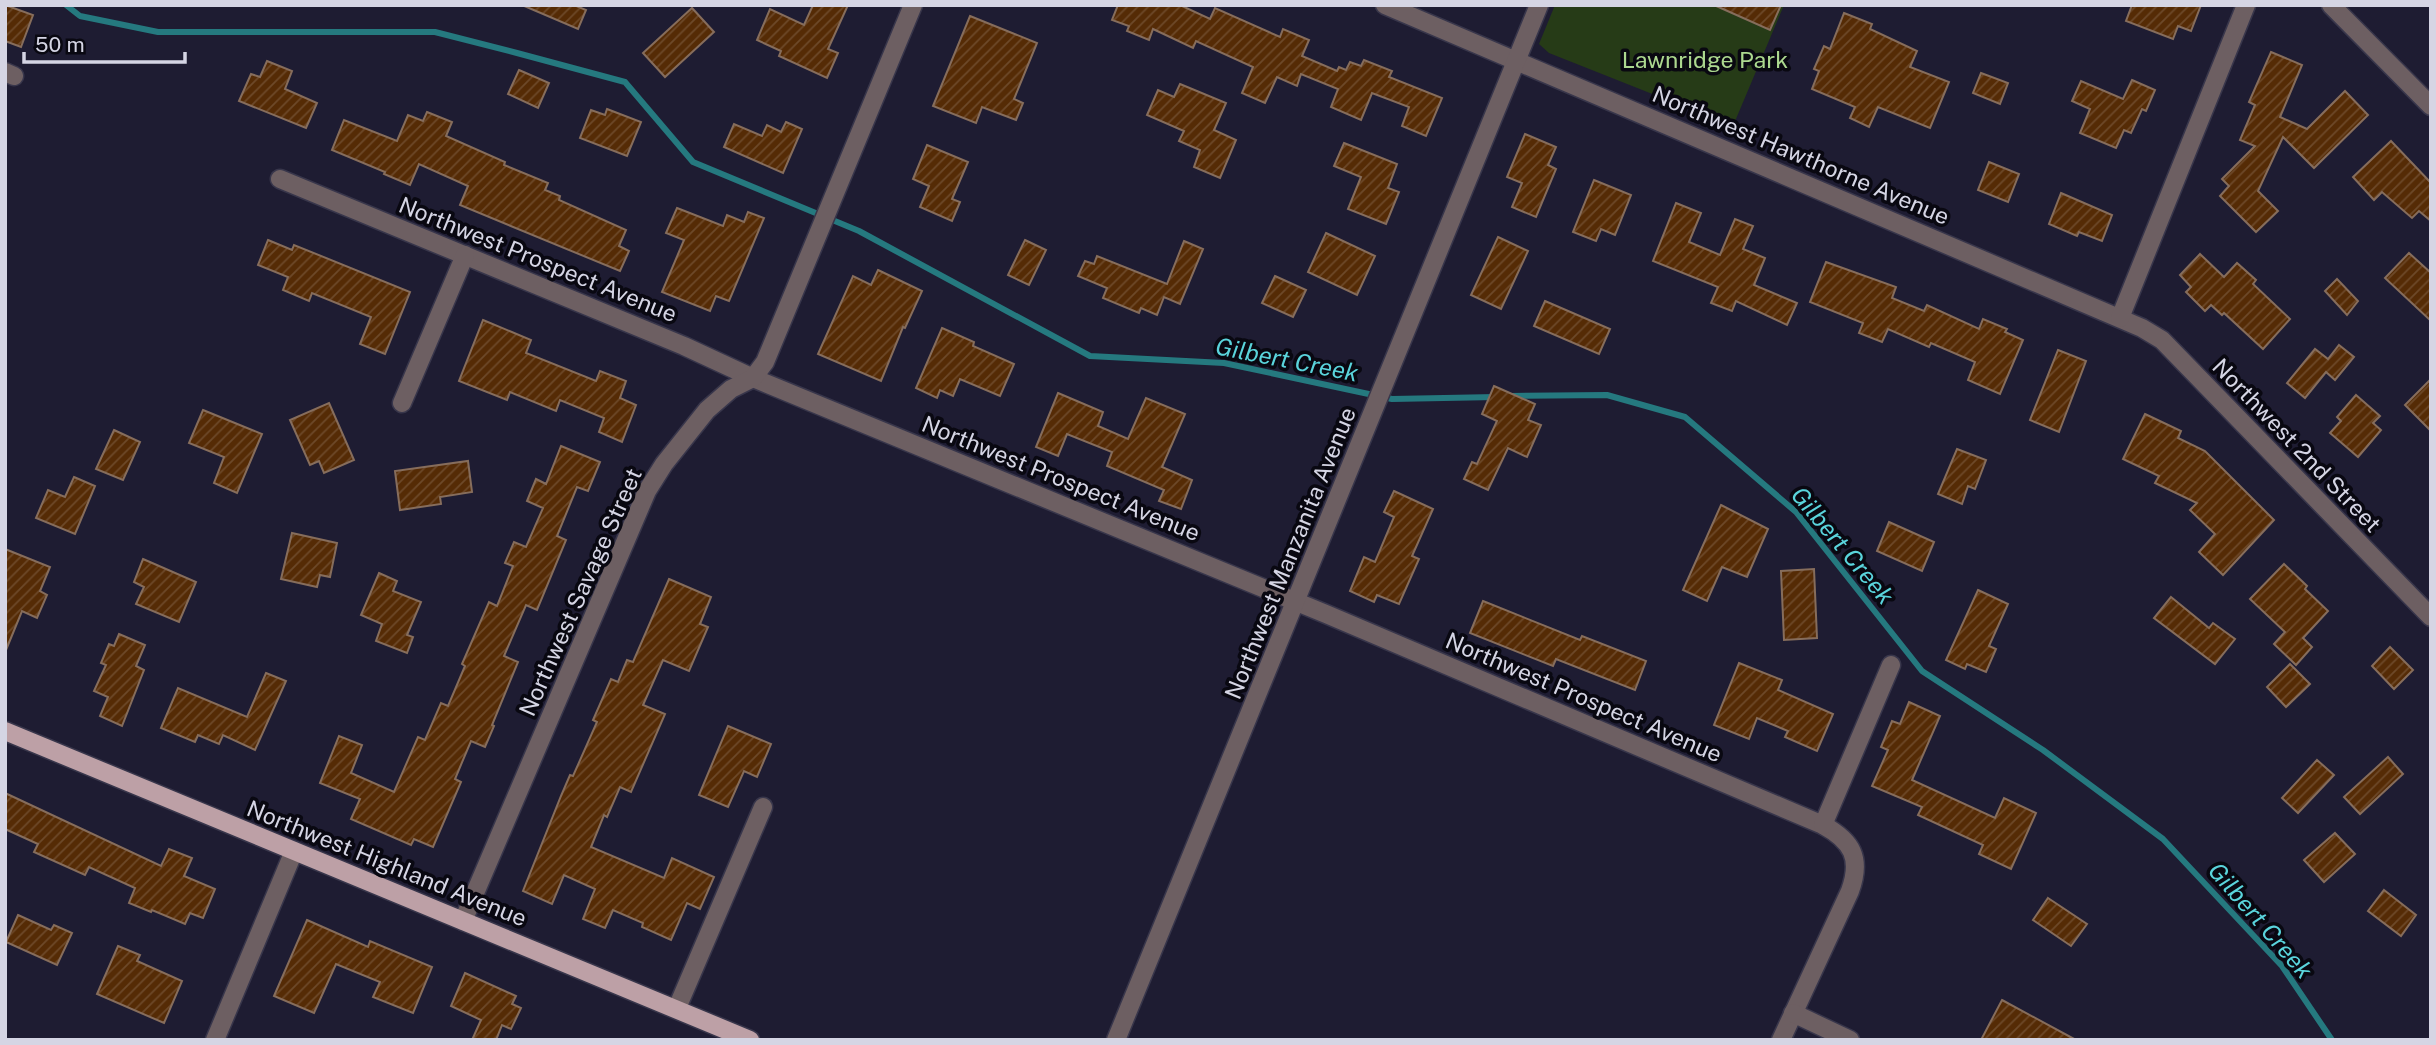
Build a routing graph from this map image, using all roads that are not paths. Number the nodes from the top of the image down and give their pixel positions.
1 (913, 5) edge
2 (1385, 5) edge
3 (1539, 5) edge
4 (2246, 5) edge
5 (2331, 5) edge
6 (1516, 60) junction
7 (2431, 106) edge
8 (280, 179) dead end
9 (465, 255) junction
10 (2120, 318) junction
11 (753, 378) junction
12 (402, 404) dead end
13 (1297, 602) junction
14 (2431, 617) edge
15 (1891, 665) dead end
16 (5, 731) edge
17 (764, 807) dead end
18 (1823, 825) junction
19 (294, 851) junction
20 (463, 921) junction
21 (677, 1008) junction
22 (1793, 1013) junction
23 (215, 1040) edge
24 (750, 1040) edge
25 (1116, 1040) edge
26 (1781, 1040) edge
27 (1850, 1040) edge

1 - 11 street, Northwest Savage Street
2 - 6 street, Northwest Hawthorne Avenue
3 - 6 street, Northwest Manzanita Avenue
4 - 10 street
5 - 7 street
6 - 10 street, Northwest Hawthorne Avenue
6 - 13 street, Northwest Manzanita Avenue
8 - 9 street, Northwest Prospect Avenue
9 - 11 street, Northwest Prospect Avenue
9 - 12 street
10 - 14 street, Northwest 2nd Street
11 - 13 street, Northwest Prospect Avenue
11 - 20 street, Northwest Savage Street
13 - 18 street, Northwest Prospect Avenue
13 - 25 street, Northwest Manzanita Avenue
15 - 18 street
16 - 19 main road, Northwest Highland Avenue
17 - 21 street
18 - 22 street, Northwest Prospect Avenue
19 - 20 main road, Northwest Highland Avenue
19 - 23 street
20 - 21 main road, Northwest Highland Avenue
21 - 24 main road, Northwest Highland Avenue
22 - 26 street, Northwest Prospect Avenue
22 - 27 street

